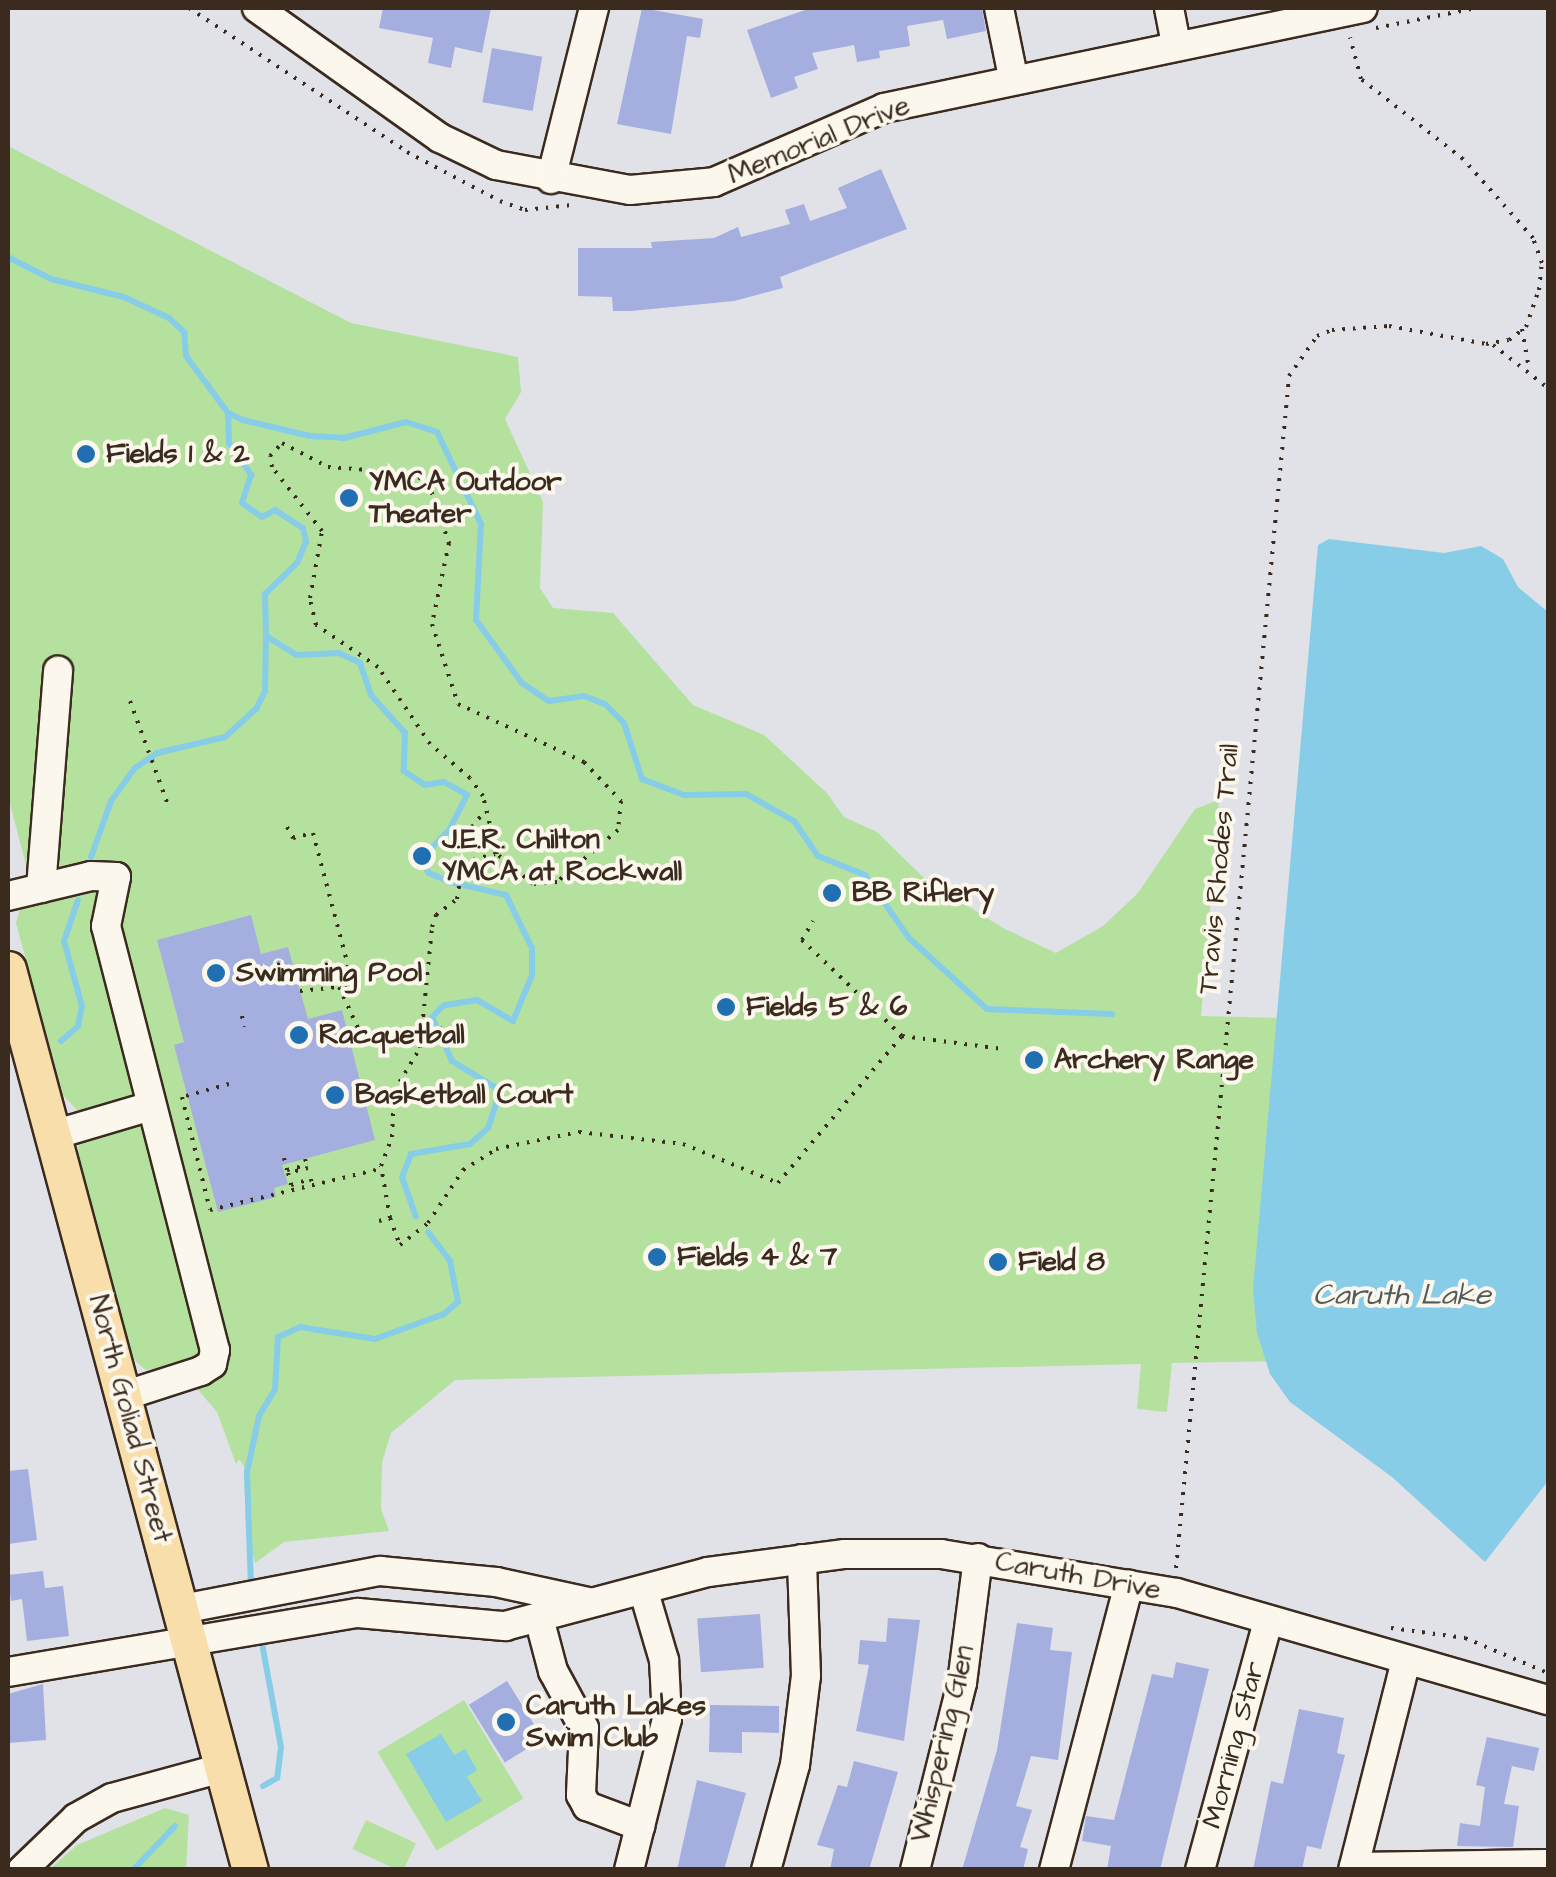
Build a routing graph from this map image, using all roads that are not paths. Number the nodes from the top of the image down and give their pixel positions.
1 (257, 8) edge
2 (594, 8) edge
3 (999, 8) edge
4 (1169, 8) edge
5 (1363, 8) edge
6 (1314, 12) edge
7 (1176, 45) junction
8 (1012, 78) junction
9 (552, 178) junction
10 (58, 670) dead end
11 (41, 888) junction
12 (8, 896) edge
13 (10, 989) edge
14 (150, 1106) junction
15 (52, 1135) junction
16 (123, 1396) junction
17 (978, 1558) junction
18 (802, 1559) junction
19 (1128, 1585) junction
20 (644, 1592) junction
21 (599, 1604) junction
22 (182, 1609) junction
23 (539, 1618) junction
24 (1268, 1621) junction
25 (190, 1645) junction
26 (1406, 1660) junction
27 (8, 1672) edge
28 (1548, 1700) edge
29 (222, 1768) junction
30 (640, 1826) junction
31 (1548, 1864) edge
32 (1354, 1868) edge
33 (22, 1870) edge
34 (250, 1870) edge
35 (629, 1870) edge
36 (766, 1870) edge
37 (915, 1870) edge
38 (1054, 1870) edge
39 (1200, 1870) edge

1 - 9 street, Memorial Drive
2 - 9 street
3 - 8 street
4 - 7 street
5 - 6 street, Memorial Drive
6 - 7 street, Memorial Drive
7 - 8 street, Memorial Drive
8 - 9 street, Memorial Drive
10 - 11 street
11 - 12 street
11 - 14 street
13 - 15 main road, North Goliad Street
14 - 15 street
14 - 16 street
15 - 16 main road, North Goliad Street
16 - 22 main road, North Goliad Street
17 - 18 street, Caruth Drive
17 - 19 street, Caruth Drive
17 - 37 street, Whispering Glen
18 - 20 street, Caruth Drive
18 - 36 street
19 - 24 street, Caruth Drive
19 - 38 street
20 - 21 street, Caruth Drive
20 - 30 street
21 - 22 street, Caruth Drive
21 - 23 street, Caruth Drive
22 - 25 main road, North Goliad Street
23 - 25 street, Caruth Drive
23 - 30 street
24 - 26 street, Caruth Drive
24 - 39 street, Morning Star
25 - 27 street, Caruth Drive
25 - 29 main road, North Goliad Street
26 - 28 street, Caruth Drive
26 - 32 street
29 - 33 street
29 - 34 main road, North Goliad Street
30 - 35 street
31 - 32 street

